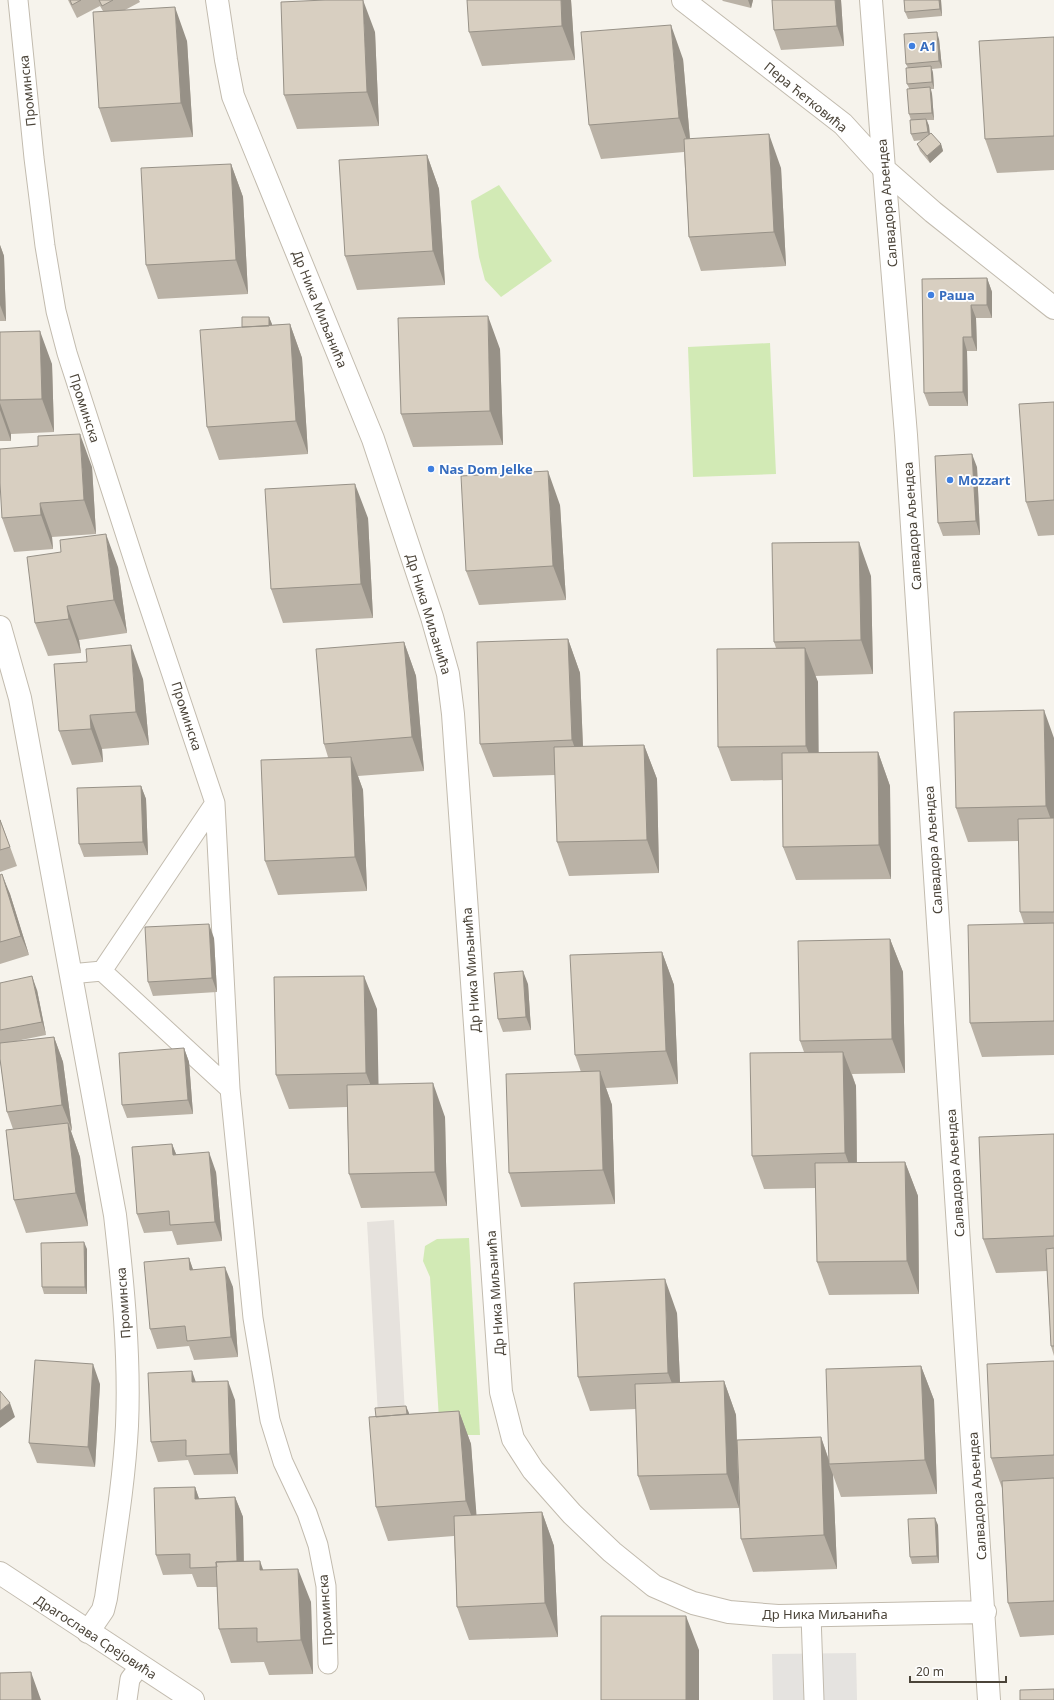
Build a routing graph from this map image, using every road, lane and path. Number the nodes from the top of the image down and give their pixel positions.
1 (18, 0) edge
2 (217, 0) edge
3 (683, 0) edge
4 (870, 0) edge
5 (884, 170) junction
6 (1054, 308) edge
7 (0, 627) edge
8 (215, 803) junction
9 (102, 971) junction
10 (70, 974) junction
11 (230, 1089) junction
12 (0, 1573) edge
13 (985, 1612) junction
14 (811, 1615) junction
15 (88, 1632) junction
16 (328, 1664) dead end
17 (140, 1666) junction
18 (127, 1700) edge
19 (193, 1700) edge
20 (814, 1700) edge
21 (989, 1700) edge

1 - 8 lane, Проминска
2 - 14 street, Др Ника Миљанића
3 - 5 street, Пера Ћетковића
4 - 5 street, Салвадора Аљендеа
5 - 6 street, Пера Ћетковића
5 - 13 street, Салвадора Аљендеа
7 - 10 street, Проминска
8 - 9 lane
8 - 11 lane, Проминска
9 - 10 lane
9 - 11 lane
10 - 15 street, Проминска
11 - 16 lane, Проминска
12 - 15 street, Драгослава Срејовића
13 - 14 street, Др Ника Миљанића
13 - 21 street, Салвадора Аљендеа
14 - 20 lane
15 - 17 street, Драгослава Срејовића
17 - 18 lane
17 - 19 street, Драгослава Срејовића

